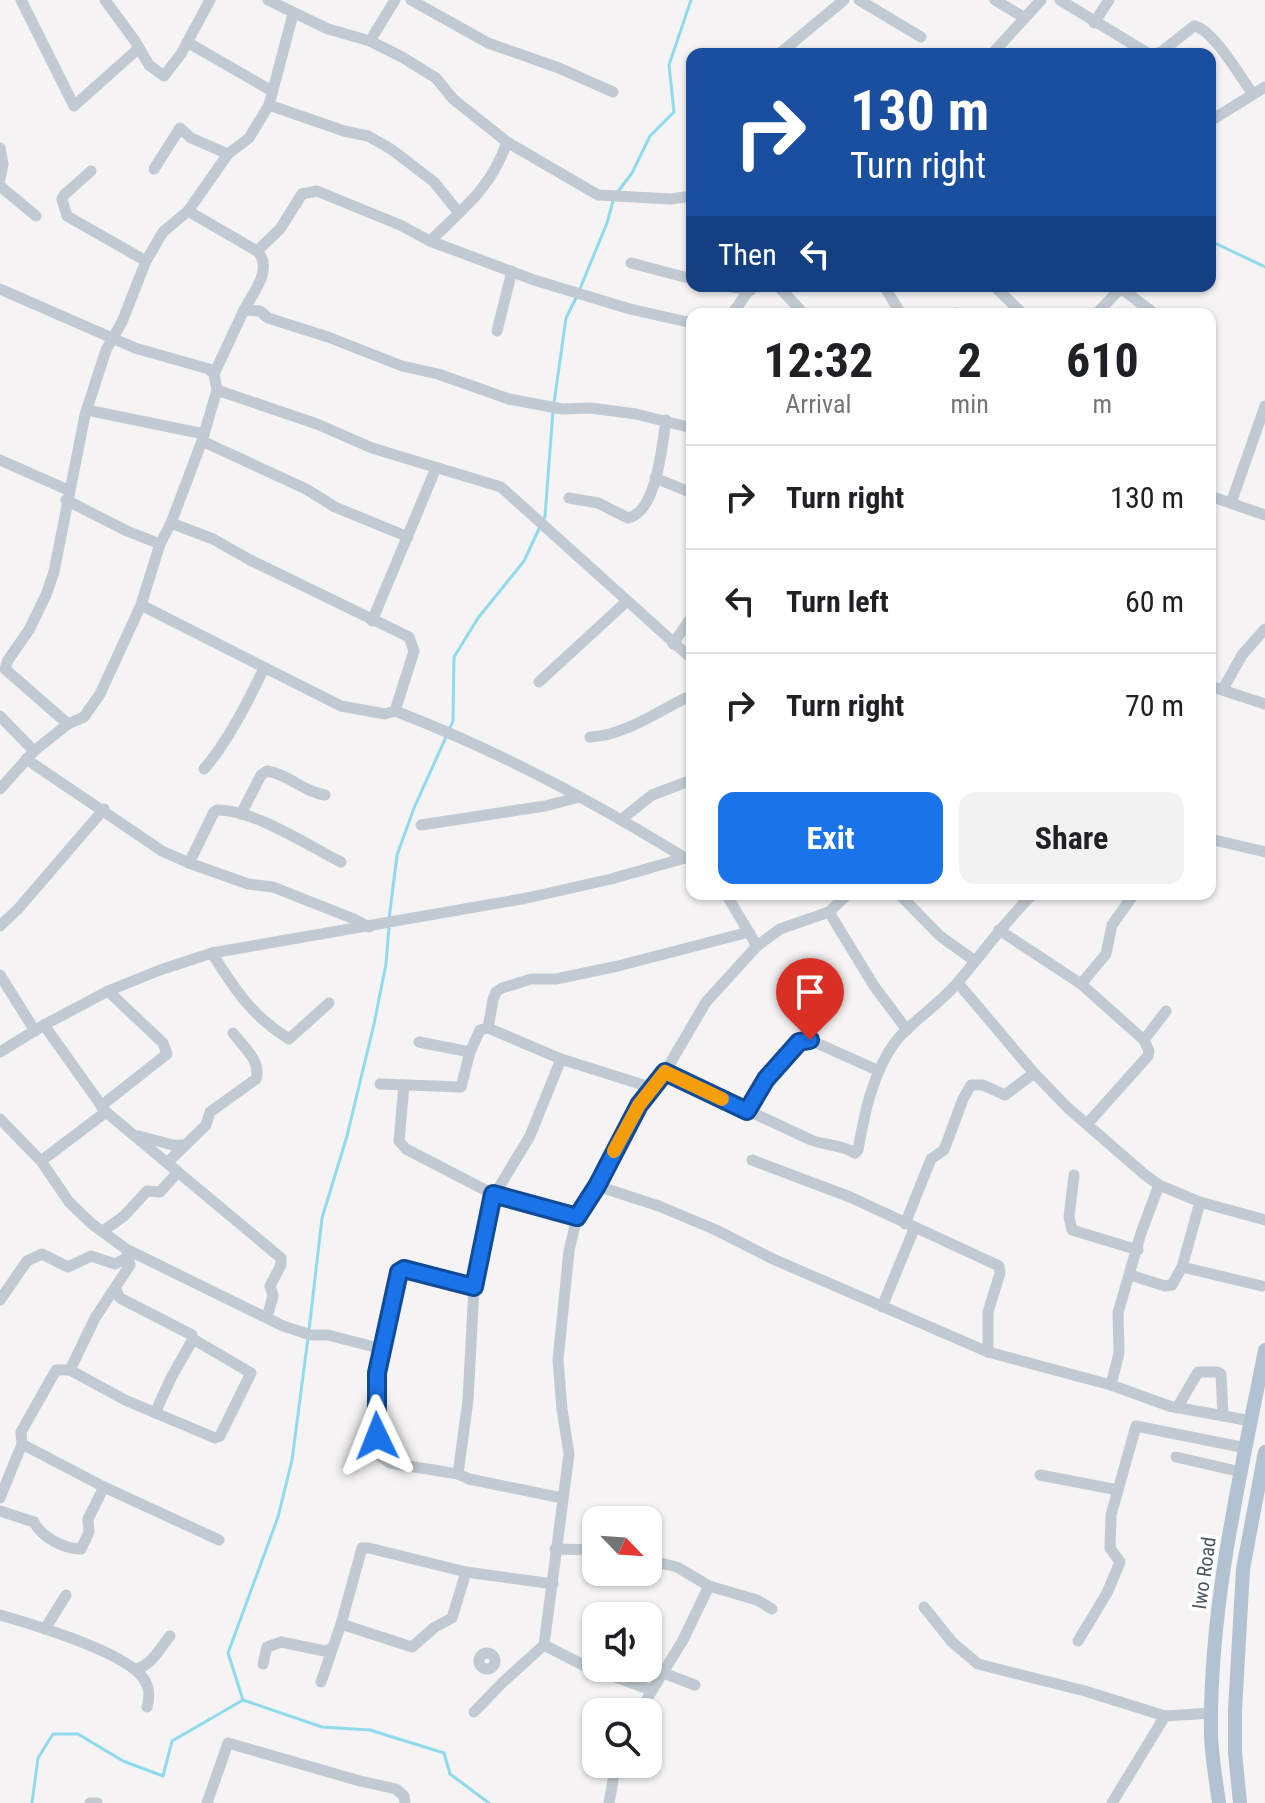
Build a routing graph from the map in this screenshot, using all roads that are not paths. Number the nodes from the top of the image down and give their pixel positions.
1 (105, 0) edge
2 (210, 0) edge
3 (268, 0) edge
4 (395, 0) edge
5 (411, 0) edge
6 (844, 0) edge
7 (859, 0) edge
8 (995, 0) edge
9 (1041, 0) edge
10 (1060, 0) edge
11 (1109, 0) edge
12 (25, 1) edge
13 (293, 14) junction
14 (1025, 18) junction
15 (1094, 23) junction
16 (921, 37) dead end
17 (370, 41) junction
18 (187, 42) junction
19 (139, 48) junction
20 (786, 48) edge
21 (998, 48) edge
22 (1141, 48) edge
23 (1166, 48) edge
24 (1265, 87) edge
25 (272, 91) junction
26 (613, 92) dead end
27 (1253, 94) junction
28 (269, 105) junction
29 (1216, 117) edge
30 (507, 142) junction
31 (0, 148) edge
32 (228, 154) junction
33 (154, 169) dead end
34 (91, 171) dead end
35 (0, 179) edge
36 (0, 186) edge
37 (686, 197) edge
38 (188, 211) junction
39 (459, 213) junction
40 (36, 216) dead end
41 (430, 241) junction
42 (257, 251) junction
43 (146, 261) junction
44 (631, 263) dead end
45 (512, 271) junction
46 (686, 277) edge
47 (0, 289) edge
48 (784, 292) edge
49 (1000, 292) edge
50 (1116, 292) edge
51 (1127, 292) edge
52 (798, 308) edge
53 (1017, 308) edge
54 (1102, 308) edge
55 (1147, 308) edge
56 (244, 310) junction
57 (686, 322) edge
58 (497, 331) dead end
59 (113, 339) junction
60 (214, 374) junction
61 (217, 390) junction
62 (1265, 406) edge
63 (87, 410) junction
64 (666, 420) junction
65 (686, 426) edge
66 (203, 437) junction
67 (0, 460) edge
68 (436, 468) junction
69 (655, 478) junction
70 (686, 491) edge
71 (67, 495) junction
72 (569, 498) dead end
73 (1216, 498) edge
74 (1231, 503) junction
75 (1265, 515) edge
76 (171, 523) junction
77 (408, 537) junction
78 (160, 544) junction
79 (626, 602) junction
80 (141, 605) junction
81 (372, 621) junction
82 (686, 625) edge
83 (1265, 629) edge
84 (673, 644) junction
85 (686, 654) edge
86 (264, 668) junction
87 (539, 682) dead end
88 (1216, 687) edge
89 (1223, 689) junction
90 (686, 698) edge
91 (1265, 704) edge
92 (395, 711) junction
93 (0, 716) edge
94 (68, 724) junction
95 (590, 737) dead end
96 (30, 755) junction
97 (204, 769) dead end
98 (686, 782) edge
99 (0, 789) edge
100 (325, 795) dead end
101 (580, 797) junction
102 (104, 809) junction
103 (241, 814) junction
104 (622, 819) junction
105 (421, 825) dead end
106 (1216, 840) edge
107 (1265, 852) edge
108 (686, 855) edge
109 (686, 858) edge
110 (341, 862) dead end
111 (189, 863) junction
112 (730, 900) edge
113 (842, 900) edge
114 (905, 900) edge
115 (1027, 900) edge
116 (1130, 900) edge
117 (829, 912) junction
118 (0, 926) edge
119 (373, 926) junction
120 (999, 930) junction
121 (749, 932) junction
122 (757, 946) junction
123 (212, 953) junction
124 (975, 961) junction
125 (0, 975) edge
126 (958, 983) junction
127 (1081, 984) junction
128 (108, 991) junction
129 (329, 1003) dead end
130 (1166, 1011) dead end
131 (40, 1028) junction
132 (488, 1028) junction
133 (907, 1030) junction
134 (233, 1033) dead end
135 (1144, 1040) junction
136 (419, 1042) dead end
137 (0, 1052) edge
138 (470, 1052) junction
139 (561, 1059) junction
140 (879, 1071) junction
141 (665, 1072) junction
142 (1034, 1073) junction
143 (380, 1084) dead end
144 (404, 1085) junction
145 (653, 1088) junction
146 (104, 1109) junction
147 (747, 1111) junction
148 (0, 1119) edge
149 (1088, 1123) junction
150 (133, 1134) junction
151 (185, 1145) junction
152 (752, 1160) dead end
153 (41, 1161) junction
154 (167, 1163) junction
155 (178, 1172) junction
156 (1074, 1175) dead end
157 (1159, 1185) junction
158 (597, 1186) junction
159 (493, 1194) junction
160 (1200, 1202) junction
161 (577, 1217) junction
162 (1265, 1220) edge
163 (910, 1226) junction
164 (103, 1231) junction
165 (1138, 1250) junction
166 (127, 1253) junction
167 (1182, 1267) junction
168 (1130, 1275) junction
169 (1262, 1286) dead end
170 (474, 1287) junction
171 (115, 1288) junction
172 (0, 1300) edge
173 (882, 1307) junction
174 (267, 1317) junction
175 (193, 1339) junction
176 (382, 1349) junction
177 (1265, 1350) edge
178 (988, 1352) junction
179 (70, 1370) junction
180 (1111, 1385) junction
181 (1177, 1408) junction
182 (155, 1413) junction
183 (1223, 1416) junction
184 (1251, 1421) junction
185 (22, 1444) junction
186 (1246, 1448) junction
187 (1176, 1457) dead end
188 (1265, 1458) edge
189 (1241, 1472) junction
190 (458, 1474) junction
191 (1040, 1475) dead end
192 (104, 1487) junction
193 (1118, 1490) junction
194 (0, 1498) edge
195 (562, 1498) junction
196 (0, 1511) edge
197 (219, 1540) dead end
198 (555, 1549) junction
199 (582, 1550) edge
200 (662, 1563) edge
201 (466, 1572) junction
202 (553, 1584) junction
203 (709, 1586) junction
204 (66, 1595) dead end
205 (924, 1607) dead end
206 (772, 1609) dead end
207 (0, 1615) edge
208 (341, 1624) junction
209 (45, 1629) junction
210 (170, 1636) dead end
211 (1078, 1641) dead end
212 (544, 1645) junction
213 (331, 1649) junction
214 (494, 1662) dead end
215 (263, 1664) dead end
216 (136, 1669) junction
217 (516, 1670) junction
218 (663, 1673) junction
219 (321, 1682) dead end
220 (695, 1685) dead end
221 (651, 1690) junction
222 (647, 1698) edge
223 (147, 1707) dead end
224 (474, 1712) dead end
225 (1212, 1713) junction
226 (1165, 1716) junction
227 (613, 1778) edge
228 (90, 1803) edge
229 (97, 1803) edge
230 (207, 1803) edge
231 (405, 1803) edge
232 (609, 1803) edge
233 (1112, 1803) edge
234 (1219, 1803) edge
235 (1240, 1803) edge

1 - 19 street
2 - 18 street
3 - 13 street
4 - 17 street
5 - 26 street
6 - 20 street
7 - 16 street
8 - 14 street
9 - 14 street
10 - 15 street
11 - 15 street
12 - 19 street
13 - 17 street
13 - 25 street
14 - 21 street
15 - 22 street
17 - 30 street
18 - 19 street
18 - 25 street
23 - 27 street
24 - 27 street
25 - 28 street
27 - 29 street
28 - 32 street
28 - 39 street
30 - 37 street
30 - 39 street
31 - 35 street
32 - 33 street
32 - 38 street
34 - 43 street
36 - 40 street
38 - 42 street
38 - 43 street
39 - 41 street
41 - 42 street
41 - 45 street
42 - 56 street
43 - 59 street
44 - 46 street
45 - 57 street
45 - 58 street
47 - 59 street
48 - 52 street
49 - 53 street
50 - 54 street
51 - 55 street
56 - 60 street
56 - 64 street
59 - 60 street
59 - 63 street
60 - 61 street
61 - 66 street
61 - 68 street
62 - 74 street
63 - 66 street
63 - 71 street
64 - 65 street
64 - 69 street
66 - 76 street
66 - 77 street
67 - 71 street
68 - 77 street
68 - 79 street
69 - 70 street
69 - 72 street
71 - 78 street
71 - 94 street
73 - 74 street
74 - 75 street
76 - 78 street
76 - 81 street
77 - 81 street
78 - 80 street
79 - 84 street
79 - 87 street
80 - 86 street
80 - 94 street
81 - 92 street
82 - 84 street
83 - 89 street
84 - 85 street
86 - 92 street
86 - 97 street
88 - 89 street
89 - 91 street
90 - 95 street
92 - 101 street
93 - 96 street
94 - 96 street
96 - 99 street
96 - 102 street
98 - 104 street
100 - 103 street
101 - 104 street
101 - 105 street
102 - 111 street
102 - 118 street
103 - 110 street
103 - 111 street
104 - 108 street
106 - 107 street
109 - 119 street
111 - 119 street
112 - 121 street
113 - 117 street
114 - 124 street
115 - 120 street
116 - 127 street
117 - 122 street
117 - 133 street
119 - 123 street
120 - 124 street
120 - 127 street
121 - 122 street
121 - 132 street
122 - 141 street
123 - 128 street
123 - 129 street
124 - 126 street
125 - 131 street
126 - 133 street
126 - 142 street
127 - 135 street
128 - 131 street
128 - 146 street
130 - 135 street
131 - 137 street
131 - 146 street
132 - 138 street
132 - 139 street
133 - 140 street
134 - 151 street
135 - 149 street
136 - 138 street
138 - 144 street
139 - 145 street
139 - 159 street
140 - 147 street
140 - 147 street
141 - 145 street
141 - 147 street
142 - 149 street
142 - 163 street
143 - 144 street
144 - 159 street
145 - 158 street
146 - 150 street
146 - 153 street
148 - 153 street
149 - 157 street
150 - 151 street
150 - 154 street
151 - 154 street
152 - 163 street
153 - 164 street
154 - 155 street
155 - 164 street
155 - 174 street
156 - 165 street
157 - 160 street
157 - 165 street
158 - 161 street
158 - 173 street
159 - 161 street
159 - 170 street
160 - 162 street
160 - 167 street
161 - 195 street
163 - 173 street
163 - 178 street
164 - 166 street
165 - 168 street
166 - 171 street
166 - 172 street
166 - 174 street
167 - 168 street
167 - 169 street
168 - 180 street
170 - 176 street
170 - 190 street
171 - 175 street
171 - 179 street
173 - 178 street
174 - 176 street
175 - 182 street
175 - 182 street
176 - 190 street
177 - 184 main road, Iwo Road
178 - 180 street
179 - 182 street
179 - 185 street
180 - 181 street
181 - 183 street
181 - 183 street
183 - 184 street
184 - 186 main road, Iwo Road
185 - 192 street
185 - 194 street
186 - 189 main road, Iwo Road
186 - 193 street
187 - 189 street
188 - 235 main road, Iwo Road
189 - 225 main road, Iwo Road
190 - 195 street
191 - 193 street
192 - 196 street
192 - 197 street
193 - 211 street
195 - 198 street
198 - 199 street
198 - 202 street
200 - 203 street
201 - 202 street
201 - 208 street
201 - 208 street
202 - 212 street
203 - 206 street
203 - 218 street
204 - 209 street
205 - 226 street
207 - 209 street
208 - 213 street
209 - 216 street
210 - 216 street
212 - 217 street
212 - 221 street
213 - 215 street
213 - 219 street
214 - 217 street
216 - 223 street
217 - 224 street
218 - 220 street
218 - 221 street
221 - 222 street
225 - 226 street
225 - 234 main road, Iwo Road
226 - 233 street
227 - 232 street
228 - 229 street
230 - 231 street

